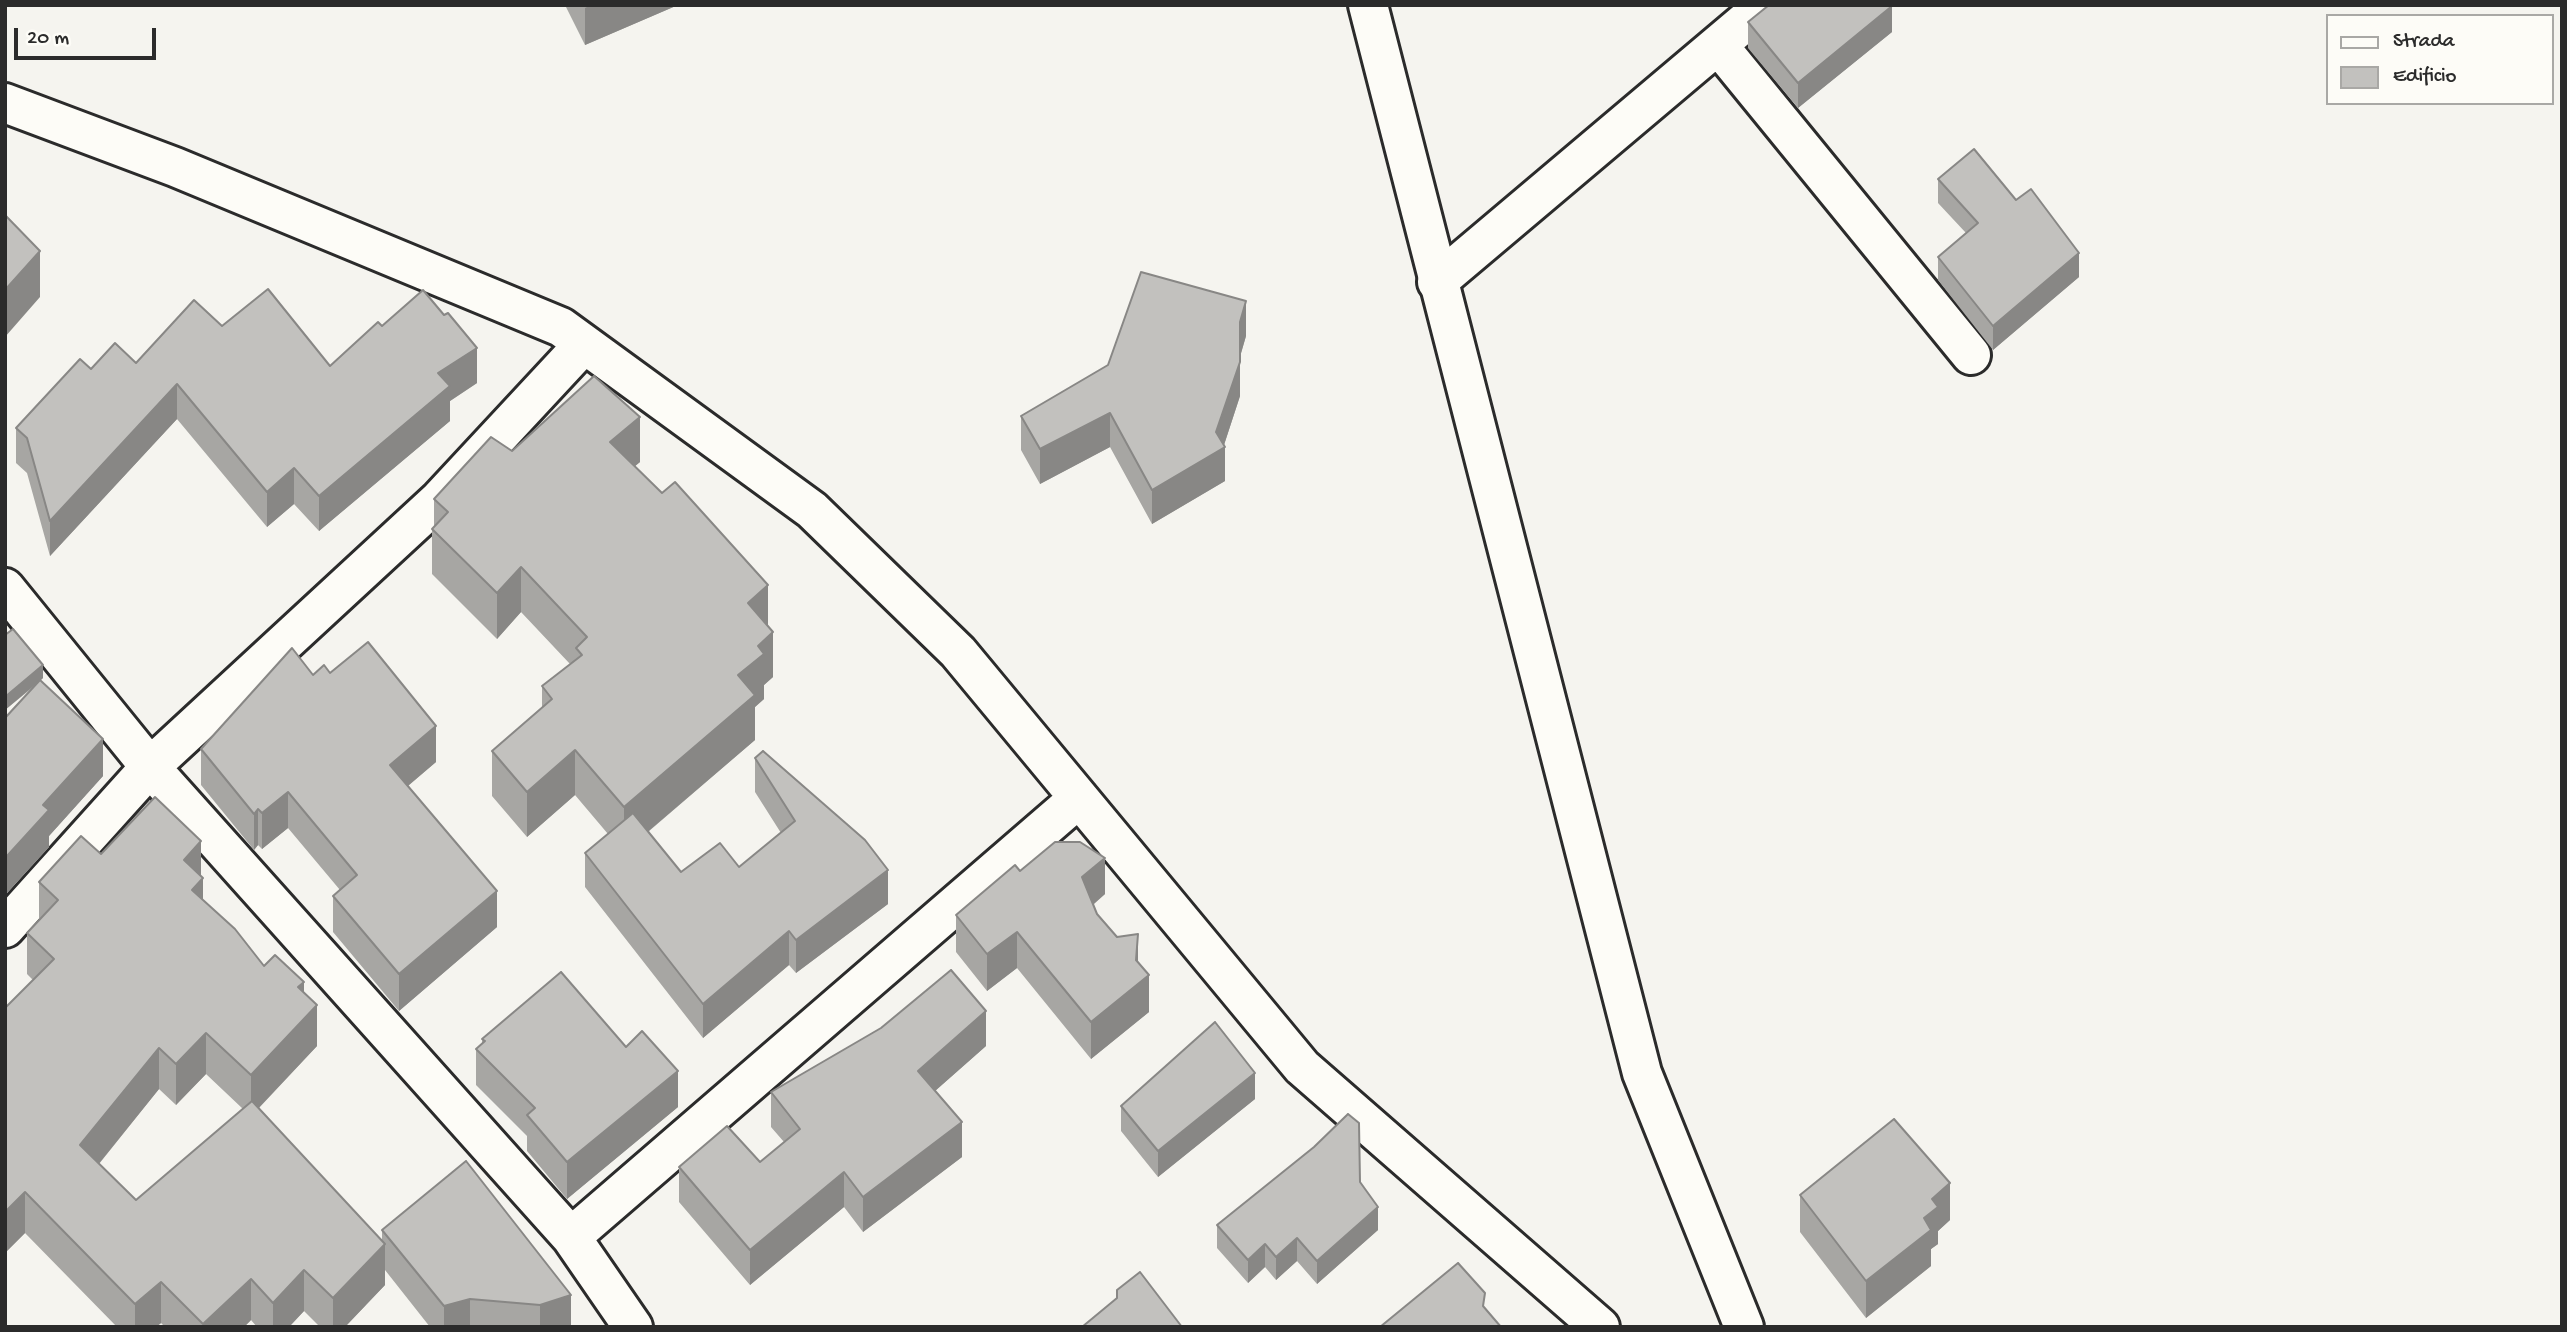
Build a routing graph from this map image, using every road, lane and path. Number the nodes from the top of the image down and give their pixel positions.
1 (1368, 5) edge
2 (1765, 5) edge
3 (1718, 45) junction
4 (5, 103) edge
5 (1437, 282) junction
6 (584, 344) junction
7 (1971, 355) dead end
8 (5, 588) edge
9 (150, 767) junction
10 (1079, 798) junction
11 (5, 928) edge
12 (571, 1237) junction
13 (633, 1327) edge
14 (1600, 1327) edge
15 (1744, 1327) edge

1 - 5 street
2 - 3 street
3 - 5 street
3 - 7 street
4 - 6 street
5 - 15 street
6 - 9 street
6 - 10 street
8 - 9 street
9 - 11 street
9 - 12 street
10 - 12 street
10 - 14 street
12 - 13 street

